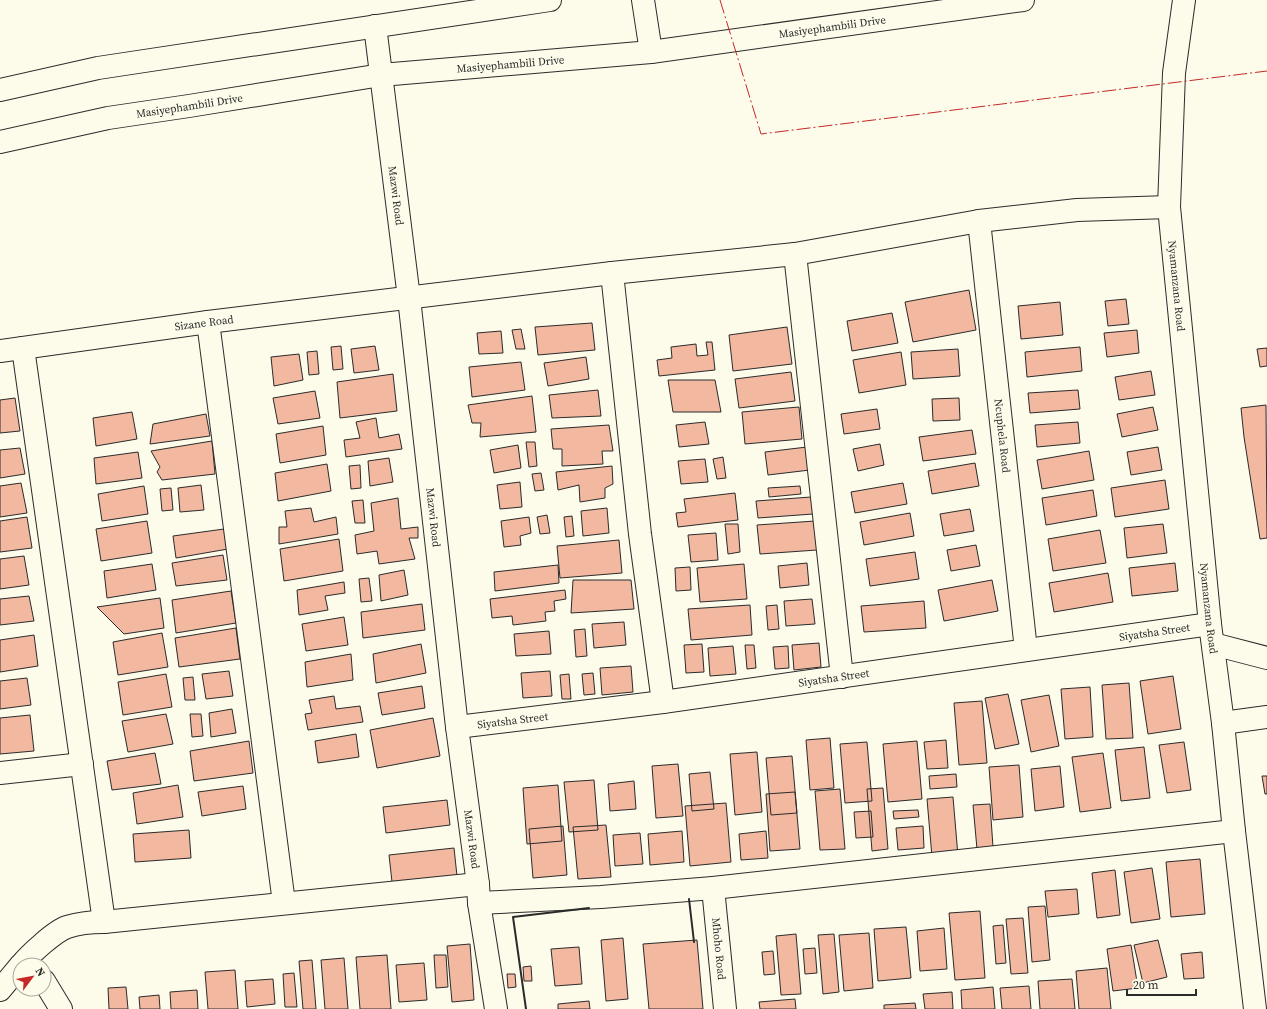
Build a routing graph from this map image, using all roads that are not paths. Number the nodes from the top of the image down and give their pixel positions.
1 (550, 0) edge
2 (643, 0) edge
3 (1023, 0) edge
4 (1184, 0) edge
5 (375, 26) junction
6 (651, 52) junction
7 (381, 75) junction
8 (0, 90) edge
9 (0, 142) edge
10 (1169, 208) junction
11 (980, 221) junction
12 (795, 254) junction
13 (612, 273) junction
14 (409, 298) junction
15 (208, 322) junction
16 (23, 348) junction
17 (0, 352) edge
18 (1211, 634) junction
19 (1026, 650) junction
20 (1267, 658) edge
21 (842, 678) junction
22 (663, 702) junction
23 (1267, 717) edge
24 (1224, 723) junction
25 (457, 727) junction
26 (82, 764) junction
27 (0, 773) edge
28 (1234, 831) junction
29 (713, 888) junction
30 (478, 893) junction
31 (284, 903) junction
32 (104, 922) junction
33 (33, 957) edge
34 (12, 978) edge
35 (0, 990) edge
36 (52, 993) edge
37 (62, 1009) edge
38 (496, 1009) edge
39 (725, 1009) edge
40 (1255, 1009) edge

1 - 5 street
2 - 6 street
3 - 6 street, Masiyephambili Drive
4 - 10 street, Nyamanzana Road
5 - 7 street, Mazwi Road
5 - 8 street
6 - 7 street, Masiyephambili Drive
7 - 9 street, Masiyephambili Drive
7 - 14 street, Mazwi Road
10 - 11 street, Sizane Road
10 - 18 street, Nyamanzana Road
11 - 12 street, Sizane Road
11 - 19 street, Ncuphela Road
12 - 13 street, Sizane Road
12 - 21 street
13 - 14 street, Sizane Road
13 - 22 street
14 - 15 street, Sizane Road
14 - 25 street, Mazwi Road
15 - 16 street, Sizane Road
15 - 31 street
16 - 17 street, Sizane Road
16 - 26 street
18 - 19 street, Siyatsha Street
18 - 20 street
18 - 24 street, Nyamanzana Road
19 - 21 street, Siyatsha Street
21 - 22 street, Siyatsha Street
22 - 25 street, Siyatsha Street
23 - 24 street
24 - 28 street, Nyamanzana Road
25 - 30 street, Mazwi Road
26 - 27 street
26 - 32 street
28 - 29 street
28 - 40 street, Nyamanzana Road
29 - 30 street
29 - 39 street, Mhoho Road
30 - 31 street
30 - 38 street, Mazwi Road
31 - 32 street
32 - 33 street
34 - 35 street
36 - 37 street

